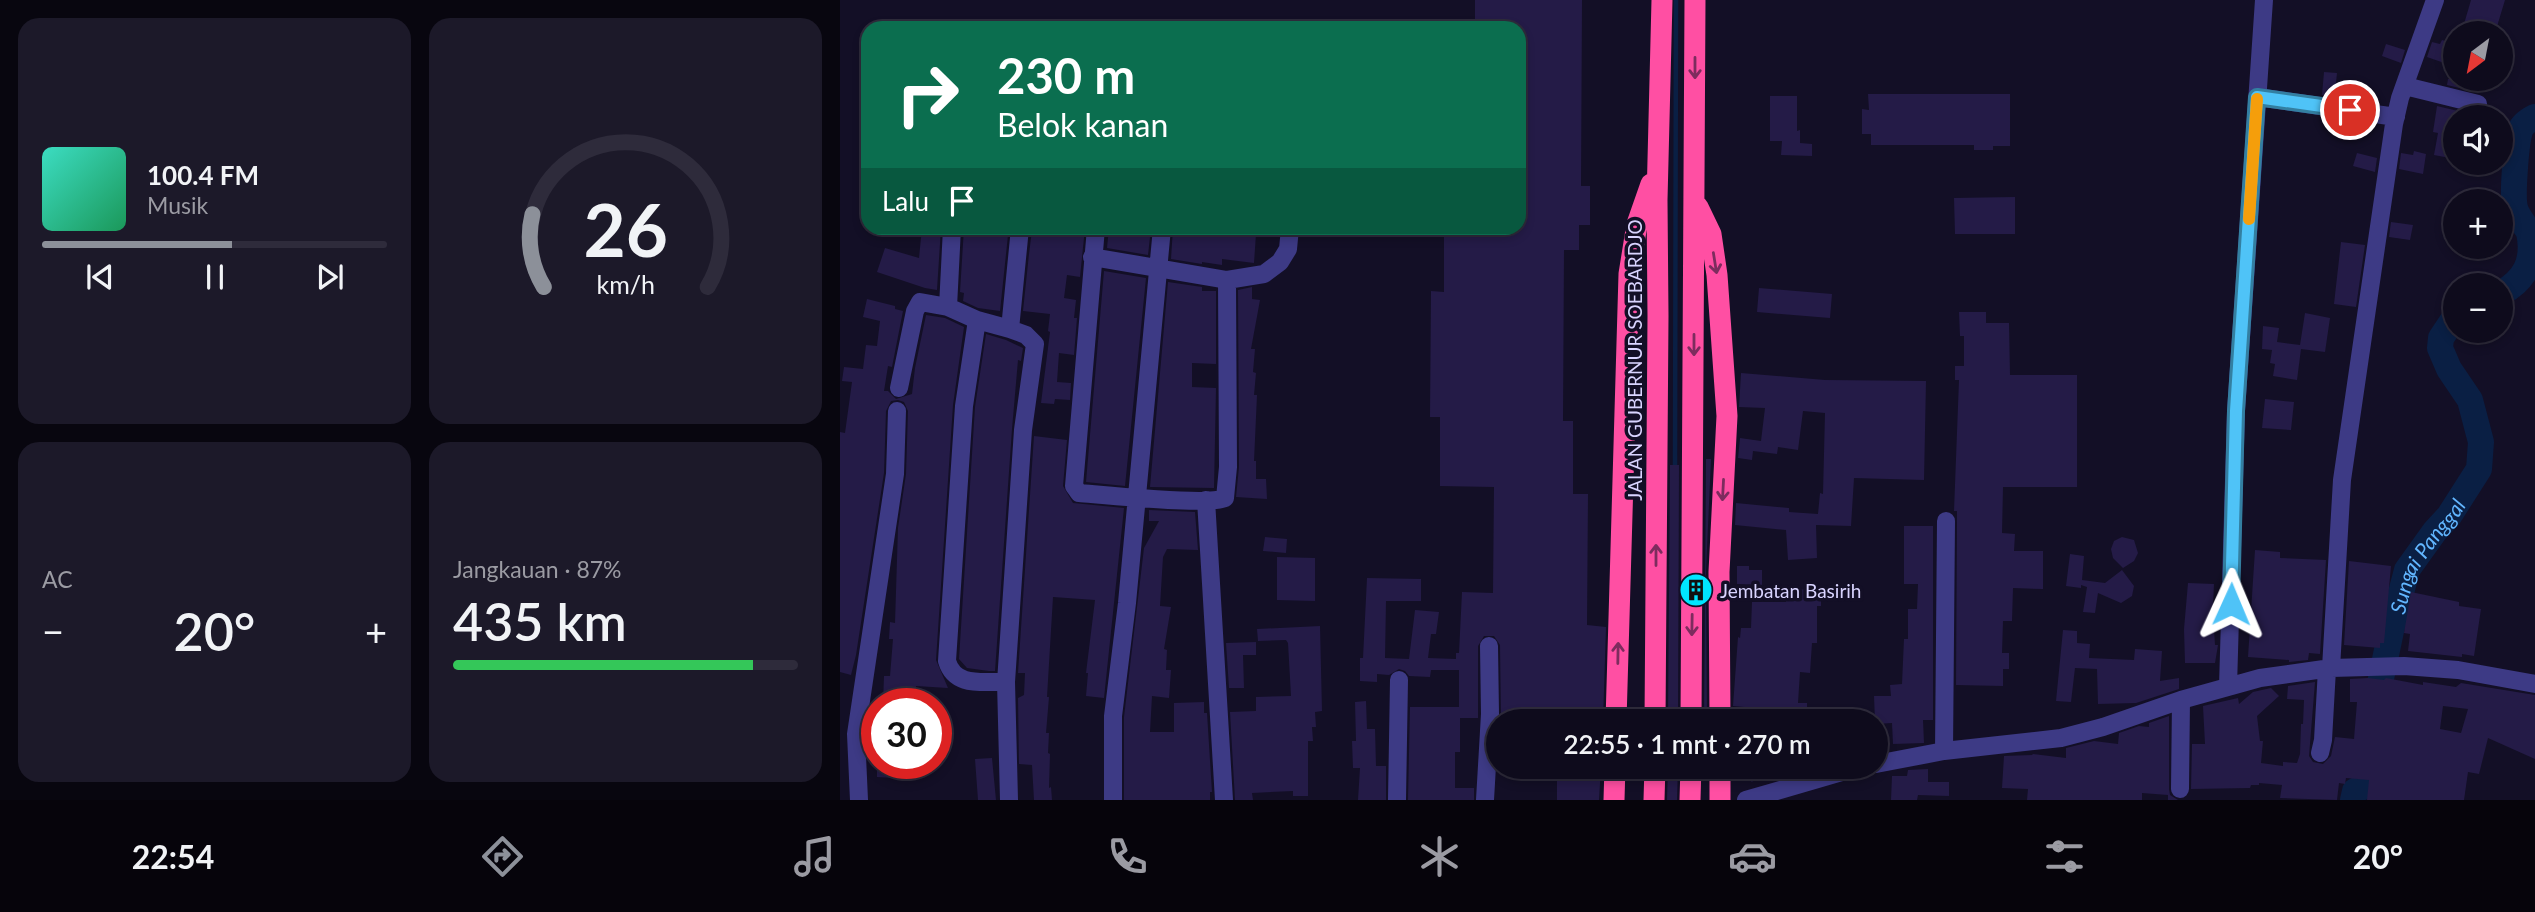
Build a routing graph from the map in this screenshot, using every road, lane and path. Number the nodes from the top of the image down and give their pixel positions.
1 (1662, 0) edge
2 (1695, 0) edge
3 (2264, 0) edge
4 (2435, 0) edge
5 (2405, 86) junction
6 (2257, 97) junction
7 (2478, 104) dead end
8 (2396, 117) junction
9 (1658, 164) junction
10 (1695, 199) junction
11 (952, 235) edge
12 (1019, 235) edge
13 (1095, 235) edge
14 (1161, 235) edge
15 (1289, 235) edge
16 (1092, 257) junction
17 (1157, 267) junction
18 (1227, 280) junction
19 (948, 307) junction
20 (977, 320) junction
21 (1010, 329) junction
22 (899, 388) dead end
23 (1626, 396) junction
24 (1657, 397) junction
25 (897, 411) dead end
26 (1138, 498) junction
27 (1206, 500) junction
28 (1946, 521) dead end
29 (1489, 646) dead end
30 (2329, 669) junction
31 (1399, 680) dead end
32 (1006, 682) junction
33 (2535, 684) edge
34 (2228, 687) junction
35 (2181, 700) junction
36 (1616, 709) edge
37 (1655, 709) edge
38 (1691, 709) edge
39 (1720, 709) edge
40 (848, 730) edge
41 (1944, 751) junction
42 (2319, 753) dead end
43 (1888, 762) edge
44 (1615, 779) edge
45 (1655, 779) edge
46 (1690, 779) edge
47 (1720, 779) edge
48 (1818, 779) edge
49 (2180, 789) dead end
50 (859, 800) edge
51 (1009, 800) edge
52 (1113, 800) edge
53 (1224, 800) edge
54 (1397, 800) edge
55 (1485, 800) edge
56 (1614, 800) edge
57 (1654, 800) edge
58 (1690, 800) edge
59 (1720, 800) edge
60 (1746, 800) edge

1 - 9 highway, JALAN GUBERNUR SOEBARDJO
2 -> 10 highway
3 - 6 street
4 - 5 street
5 - 7 street
5 - 8 street
6 - 8 street
6 - 34 street
8 - 30 street
9 - 23 highway
9 - 24 highway, JALAN GUBERNUR SOEBARDJO
10 -> 38 highway
10 -> 39 highway
11 - 19 street
12 - 21 street
13 - 16 street
14 - 17 street
15 - 18 street
16 - 17 street
16 - 26 street
17 - 18 street
17 - 26 street
18 - 27 street
19 - 20 street
19 - 22 street
20 - 21 street
20 - 32 street
21 - 32 street
23 - 24 highway
36 -> 23 highway
37 -> 24 highway, JALAN GUBERNUR SOEBARDJO
25 - 40 street
26 - 27 street
26 - 52 street
27 - 53 street
28 - 41 street
29 - 55 street
30 - 33 street
30 - 34 street
30 - 42 street
31 - 54 street
32 - 51 street
34 - 35 street
35 - 41 street
35 - 49 street
40 - 50 street
41 - 43 street
44 - 56 highway
45 - 57 highway
46 - 58 highway
47 - 59 highway
48 - 60 street

